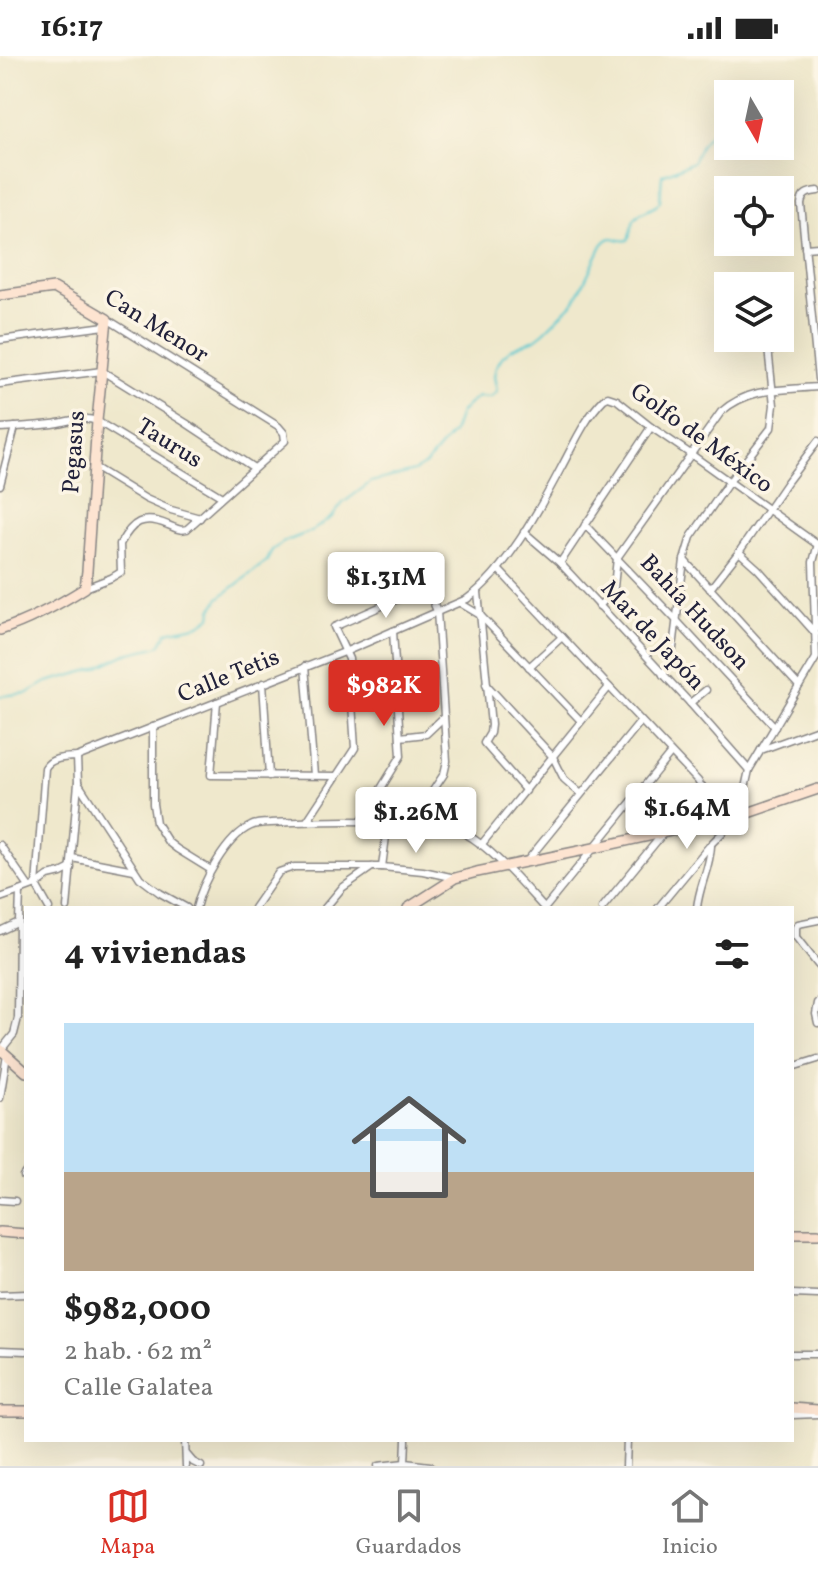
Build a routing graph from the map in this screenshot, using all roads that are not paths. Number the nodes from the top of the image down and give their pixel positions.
1 (818, 191) edge
2 (818, 247) edge
3 (805, 248) junction
4 (818, 292) edge
5 (809, 293) junction
6 (0, 295) edge
7 (106, 322) junction
8 (0, 340) edge
9 (816, 340) edge
10 (768, 352) edge
11 (102, 371) junction
12 (818, 379) edge
13 (0, 384) edge
14 (818, 387) edge
15 (772, 390) junction
16 (601, 402) joint
17 (97, 421) junction
18 (15, 427) junction
19 (651, 427) junction
20 (0, 428) edge
21 (818, 441) edge
22 (692, 455) junction
23 (94, 467) junction
24 (254, 468) junction
25 (729, 482) junction
26 (0, 485) edge
27 (222, 497) junction
28 (768, 510) junction
29 (200, 518) junction
30 (585, 525) junction
31 (524, 532) junction
32 (818, 544) edge
33 (739, 552) junction
34 (617, 558) junction
35 (684, 560) junction
36 (560, 563) junction
37 (498, 569) junction
38 (85, 588) junction
39 (710, 589) junction
40 (478, 592) junction
41 (460, 603) junction
42 (599, 606) junction
43 (437, 611) junction
44 (480, 615) junction
45 (676, 620) junction
46 (0, 630) edge
47 (393, 631) junction
48 (816, 634) junction
49 (562, 637) junction
50 (347, 651) junction
51 (305, 666) junction
52 (529, 667) junction
53 (663, 675) junction
54 (263, 683) junction
55 (486, 684) junction
56 (799, 686) junction
57 (609, 687) junction
58 (706, 690) dead end
59 (217, 702) junction
60 (690, 703) junction
61 (444, 717) junction
62 (581, 721) junction
63 (641, 721) junction
64 (153, 727) junction
65 (775, 727) junction
66 (818, 729) edge
67 (400, 737) junction
68 (759, 751) junction
69 (671, 753) junction
70 (77, 757) junction
71 (553, 757) junction
72 (749, 770) junction
73 (314, 775) junction
74 (269, 776) junction
75 (336, 776) junction
76 (78, 783) junction
77 (702, 786) junction
78 (818, 789) edge
79 (526, 791) junction
80 (581, 794) junction
81 (739, 816) junction
82 (307, 821) junction
83 (361, 821) junction
84 (388, 821) junction
85 (713, 821) junction
86 (411, 824) junction
87 (661, 833) junction
88 (711, 844) junction
89 (0, 845) edge
90 (481, 845) junction
91 (594, 848) junction
92 (72, 858) junction
93 (527, 861) junction
94 (372, 867) junction
95 (382, 867) junction
96 (505, 867) junction
97 (71, 868) junction
98 (134, 870) junction
99 (211, 870) junction
100 (455, 878) junction
101 (32, 886) junction
102 (20, 891) junction
103 (0, 898) edge
104 (47, 906) edge
105 (67, 906) edge
106 (183, 906) edge
107 (197, 906) edge
108 (255, 906) edge
109 (327, 906) edge
110 (411, 906) edge
111 (543, 906) edge
112 (547, 906) edge
113 (604, 906) edge
114 (662, 906) edge
115 (697, 906) edge
116 (818, 920) edge
117 (16, 923) junction
118 (0, 931) edge
119 (818, 948) edge
120 (806, 950) junction
121 (818, 965) edge
122 (818, 1003) edge
123 (818, 1023) edge
124 (3, 1051) edge
125 (818, 1059) edge
126 (794, 1066) edge
127 (24, 1070) edge
128 (0, 1098) edge
129 (0, 1200) edge
130 (15, 1201) dead end
131 (0, 1232) edge
132 (24, 1234) edge
133 (794, 1234) edge
134 (818, 1234) edge
135 (24, 1294) edge
136 (794, 1294) edge
137 (0, 1295) edge
138 (818, 1295) edge
139 (0, 1350) edge
140 (24, 1351) edge
141 (794, 1354) edge
142 (818, 1354) edge
143 (794, 1408) edge
144 (0, 1411) edge
145 (24, 1411) edge
146 (818, 1412) edge
147 (794, 1415) edge
148 (185, 1442) edge
149 (406, 1442) edge
150 (627, 1442) edge
151 (185, 1452) junction
152 (405, 1463) junction
153 (186, 1466) edge
154 (201, 1466) edge
155 (378, 1466) edge
156 (430, 1466) edge
157 (626, 1466) edge

1 - 3 street
2 - 3 street
3 - 5 street
4 - 5 street
5 - 9 street
6 - 7 street, Can Menor
7 - 8 street
7 - 11 street, Pegasus
7 - 24 street, Can Menor
9 - 12 street
10 - 15 street
11 - 13 street
11 - 17 street, Pegasus
11 - 24 street
14 - 15 street
15 - 22 street
15 - 25 street
16 - 19 street, Golfo de México
16 - 31 street, Calle Tetis
17 - 18 street
17 - 23 street, Pegasus
17 - 27 street, Taurus
18 - 20 street
18 - 26 street
19 - 22 street, Golfo de México
19 - 30 street
21 - 28 street
22 - 25 street, Golfo de México
22 - 34 street
23 - 29 street
23 - 38 street, Pegasus
24 - 27 street
25 - 28 street, Golfo de México
25 - 35 street
27 - 29 street
28 - 32 street, Golfo de México
28 - 33 street
29 - 38 street
30 - 34 street, Bahía Hudson
30 - 36 street
31 - 36 street, Mar de Japón
31 - 37 street, Calle Tetis
32 - 48 street
33 - 39 street
33 - 48 street
34 - 42 street
34 - 45 street, Bahía Hudson
35 - 39 street
35 - 45 street
36 - 42 street, Mar de Japón
37 - 40 street, Calle Tetis
37 - 49 street
38 - 46 street
39 - 56 street
40 - 41 street, Calle Tetis
40 - 44 street
41 - 43 street, Calle Tetis
41 - 44 street
42 - 53 street, Mar de Japón
43 - 47 street, Calle Tetis
43 - 50 street
43 - 61 street
44 - 52 street
44 - 55 street
45 - 53 street
45 - 65 street, Bahía Hudson
47 - 50 street, Calle Tetis
47 - 67 street
48 - 56 street
49 - 52 street
49 - 57 street
50 - 51 street, Calle Tetis
50 - 75 street
51 - 54 street, Calle Tetis
51 - 73 street
52 - 62 street
53 - 60 street, Mar de Japón
54 - 59 street, Calle Tetis
54 - 74 street
55 - 71 street
55 - 79 street
56 - 65 street
57 - 62 street
57 - 63 street
58 - 60 street
59 - 64 street, Calle Tetis
59 - 74 street
60 - 72 street, Mar de Japón
61 - 67 street
61 - 86 street
62 - 71 street
63 - 69 street
63 - 80 street
64 - 70 street, Calle Tetis
64 - 99 street
65 - 68 street
66 - 68 street
67 - 83 street
68 - 72 street
69 - 77 street
69 - 91 street
70 - 76 street
70 - 101 street, Calle Tetis
71 - 79 street
71 - 80 street
72 - 81 street
73 - 74 street
73 - 75 street
75 - 82 street
76 - 92 street
76 - 98 street
77 - 85 street
77 - 87 street
78 - 81 street
79 - 90 street
80 - 93 street
81 - 85 street
81 - 88 street
82 - 83 street
82 - 99 street
83 - 84 street
84 - 86 street
84 - 95 street
85 - 87 street
86 - 90 street
87 - 91 street
87 - 113 street
88 - 114 street
88 - 115 street
89 - 101 street
90 - 96 street
91 - 93 street
91 - 112 street
92 - 97 street
92 - 98 street
93 - 96 street
94 - 95 street
94 - 108 street
94 - 109 street
95 - 100 street
96 - 100 street
96 - 111 street
97 - 101 street
97 - 105 street
98 - 106 street
99 - 107 street
100 - 110 street
101 - 102 street
101 - 104 street
102 - 103 street
102 - 117 street
116 - 120 street
117 - 118 street
117 - 124 street
119 - 120 street
120 - 121 street
122 - 123 street
124 - 127 street
124 - 128 street
125 - 126 street
129 - 130 street
131 - 132 street
133 - 134 street
135 - 137 street
136 - 138 street
139 - 140 street
141 - 142 street
143 - 146 street
144 - 145 street
146 - 147 street
148 - 151 street
149 - 152 street
150 - 157 street
151 - 153 street
151 - 154 street
152 - 155 street
152 - 156 street

